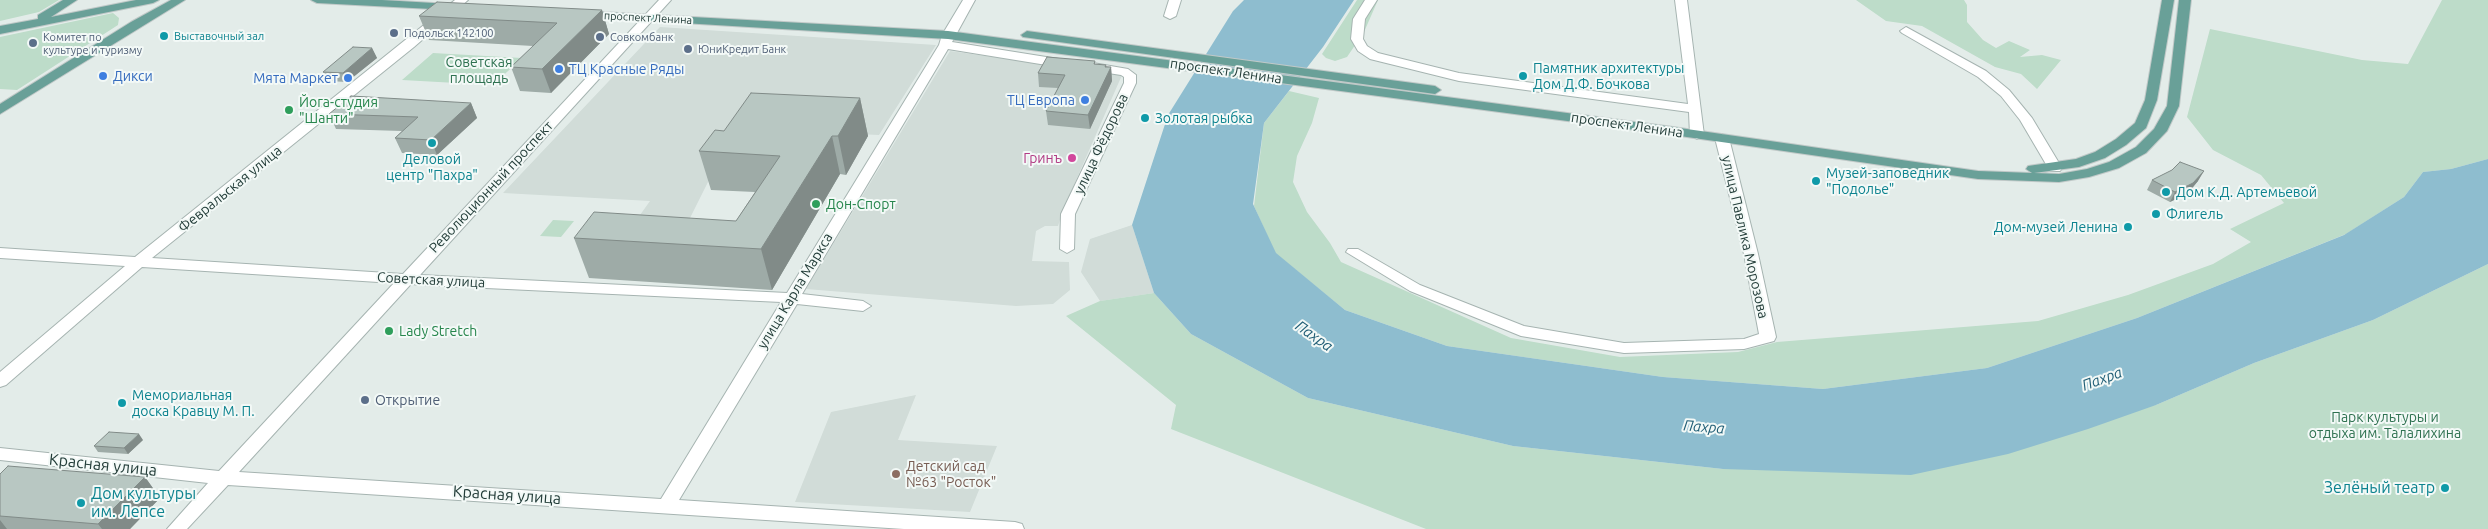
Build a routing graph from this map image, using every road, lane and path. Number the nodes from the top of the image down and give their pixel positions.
1 (71, 0) edge
2 (153, 0) edge
3 (179, 0) edge
4 (317, 0) edge
5 (665, 0) edge
6 (969, 0) edge
7 (1175, 0) edge
8 (1371, 0) edge
9 (1681, 0) edge
10 (2168, 0) edge
11 (2185, 0) edge
12 (140, 1) edge
13 (458, 4) edge
14 (472, 8) edge
15 (574, 14) edge
16 (1170, 16) dead end
17 (648, 18) junction
18 (135, 24) junction
19 (3, 30) edge
20 (1906, 31) dead end
21 (947, 40) junction
22 (1051, 42) junction
23 (1696, 109) junction
24 (0, 110) edge
25 (1696, 130) junction
26 (1722, 138) junction
27 (2055, 168) junction
28 (1067, 249) dead end
29 (1353, 252) dead end
30 (0, 253) edge
31 (139, 261) junction
32 (405, 279) junction
33 (791, 298) junction
34 (863, 306) dead end
35 (0, 381) edge
36 (0, 454) edge
37 (222, 478) junction
38 (667, 505) junction
39 (176, 529) edge
40 (1015, 529) edge

1 - 19 main road
2 - 12 main road
3 - 18 main road
4 - 13 main road
5 - 17 street, Революционный проспект
6 - 21 street, улица Карла Маркса
7 - 16 street
8 - 23 street
9 - 23 street
10 - 27 main road, проспект Ленина
11 - 26 main road, проспект Ленина
12 - 18 main road
12 - 19 main road
13 - 14 main road
13 - 31 street, Февральская улица
15 - 17 main road, проспект Ленина
17 - 21 main road, проспект Ленина
17 - 32 street, Революционный проспект
18 - 24 main road
20 - 27 street
21 - 22 main road, проспект Ленина
21 - 28 street, улица Фёдорова
21 - 33 street, улица Карла Маркса
22 - 25 main road, проспект Ленина
22 - 25 main road, проспект Ленина
23 - 25 street
25 - 26 main road, проспект Ленина
25 - 27 main road, проспект Ленина
26 - 29 street, улица Павлика Морозова
30 - 31 street, Советская улица
31 - 32 street, Советская улица
31 - 35 street, Февральская улица
32 - 33 street, Советская улица
32 - 37 street, Революционный проспект
33 - 34 street, Советская улица
33 - 38 street, улица Карла Маркса
36 - 37 street, Красная улица
37 - 38 street, Красная улица
37 - 39 street, Революционный проспект
38 - 40 street, Красная улица

